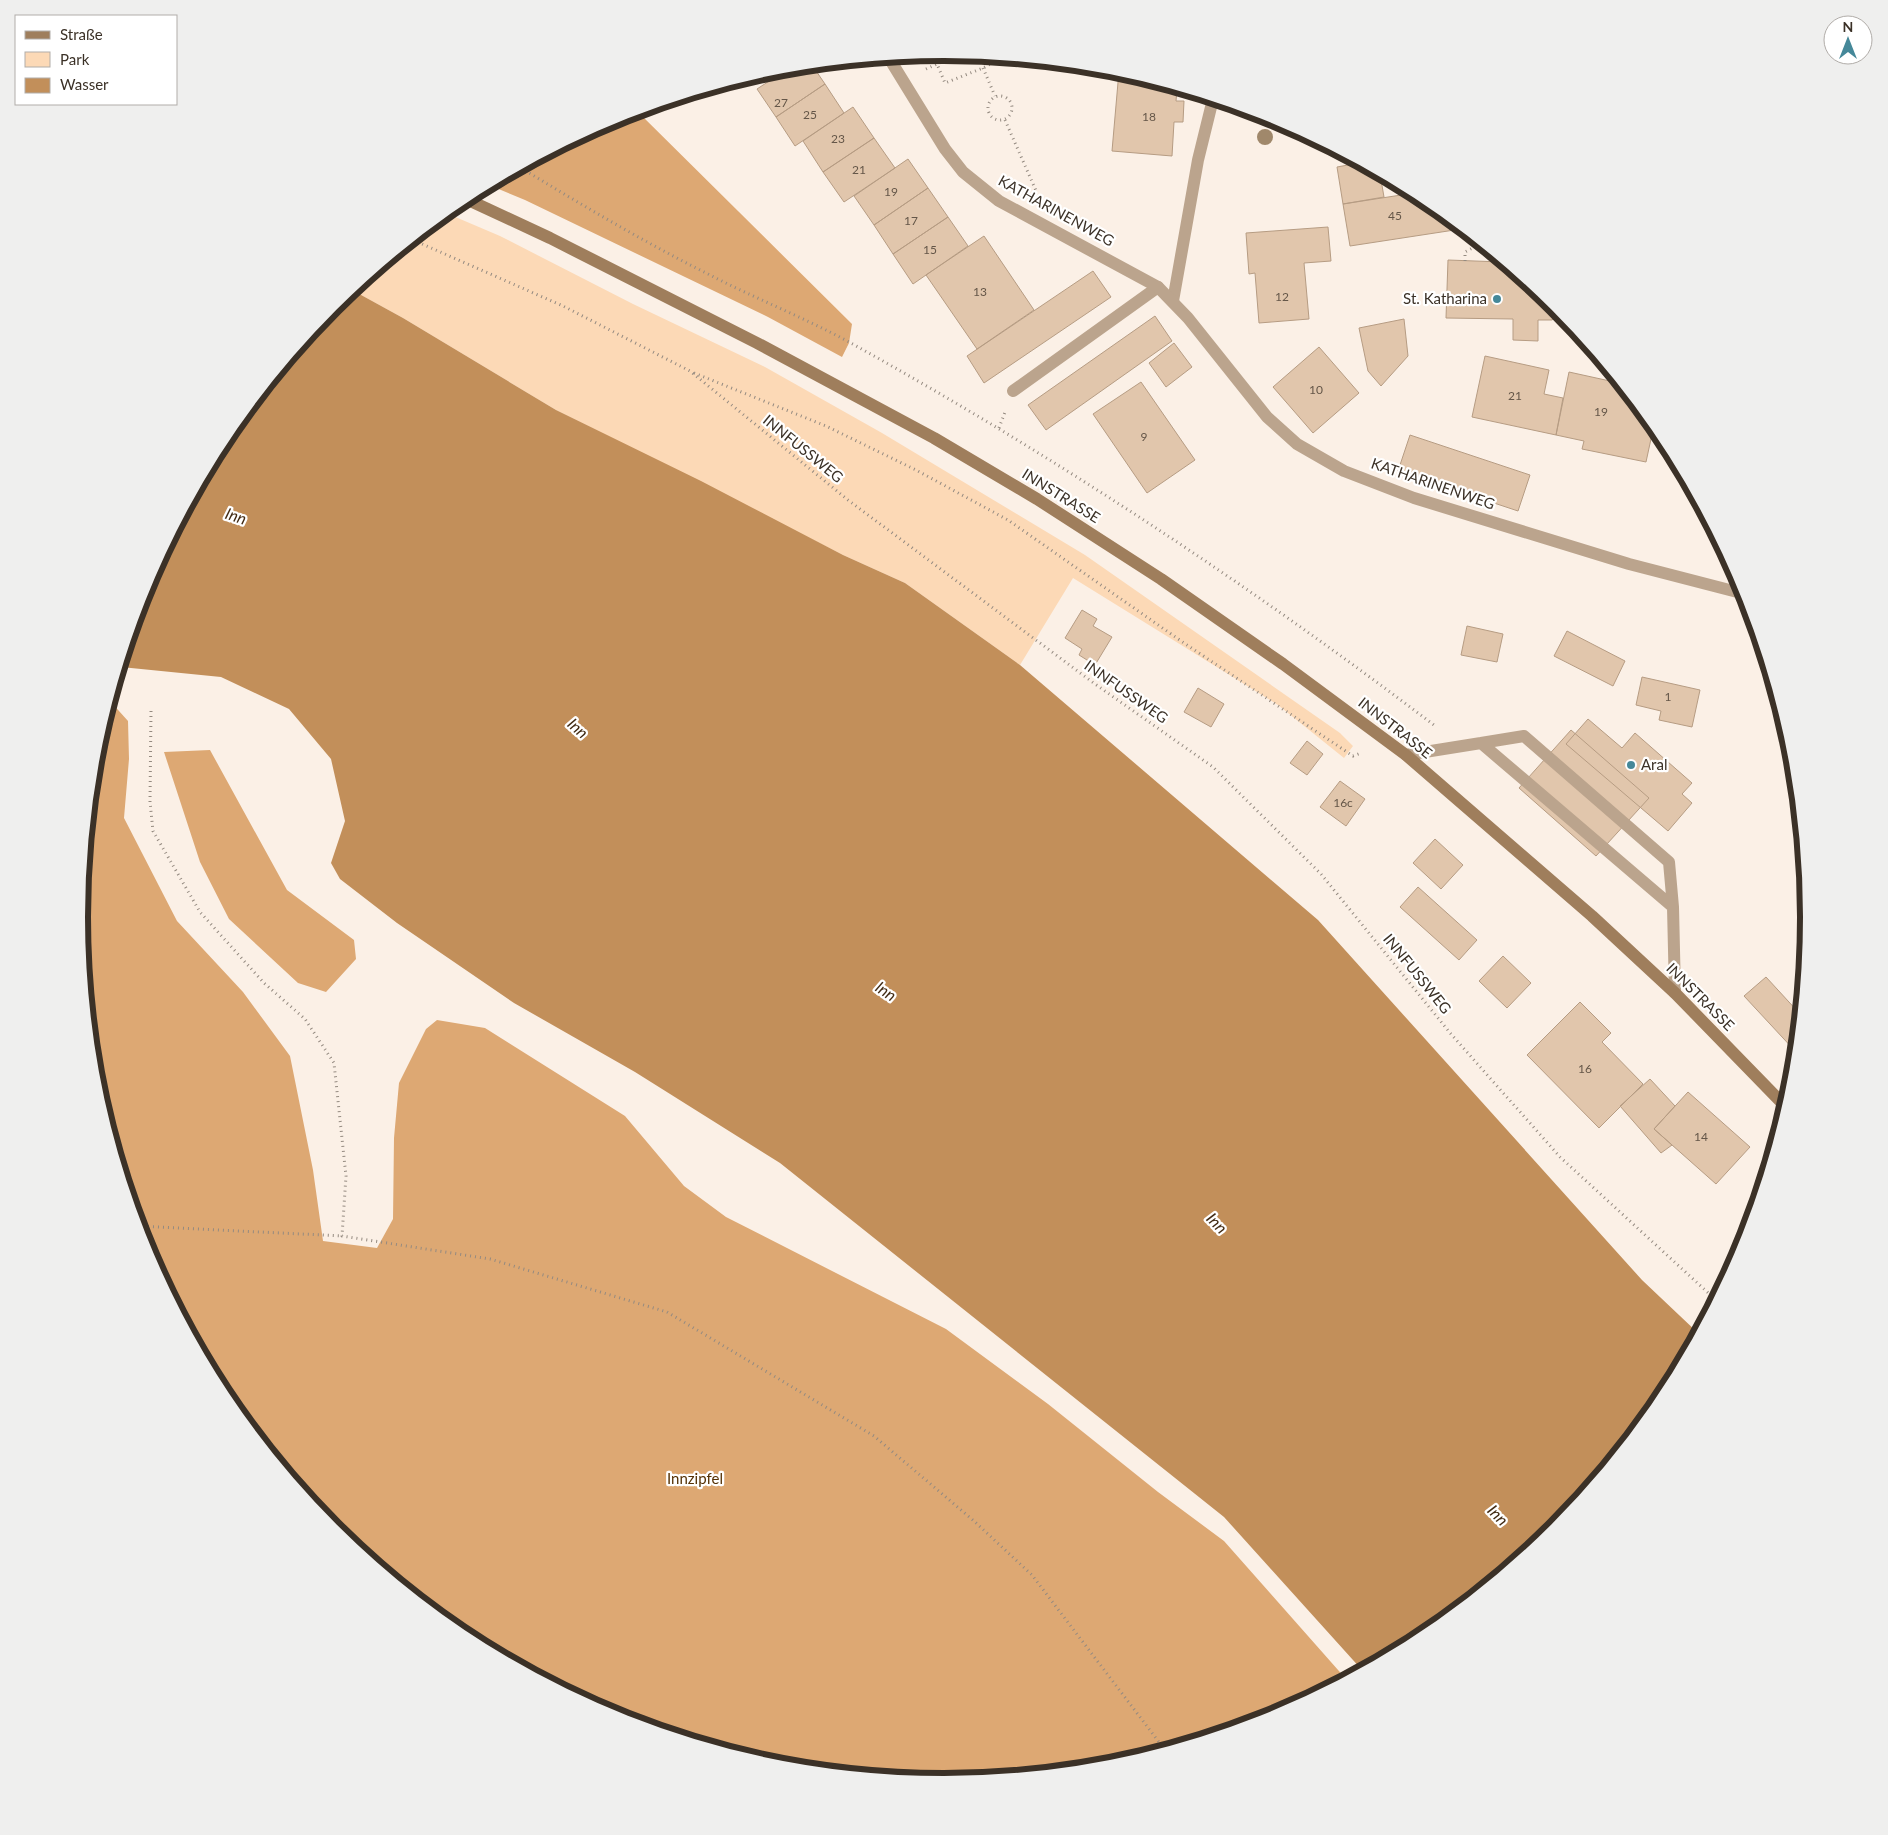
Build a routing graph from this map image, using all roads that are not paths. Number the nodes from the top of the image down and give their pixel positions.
1 (892, 63) edge
2 (1212, 105) edge
3 (474, 202) edge
4 (1158, 287) junction
5 (1173, 302) junction
6 (1013, 391) dead end
7 (1736, 591) edge
8 (1481, 743) junction
9 (1406, 755) junction
10 (1673, 907) junction
11 (1675, 993) junction
12 (1780, 1100) edge

1 - 4 street, KATHARINENWEG
2 - 5 street
3 - 9 main road, INNSTRASSE
4 - 5 street, KATHARINENWEG
4 - 6 street
5 - 7 street, KATHARINENWEG
8 - 9 street
8 - 10 street
8 - 10 street
9 - 11 main road, INNSTRASSE
10 - 11 street
11 - 12 main road, INNSTRASSE

